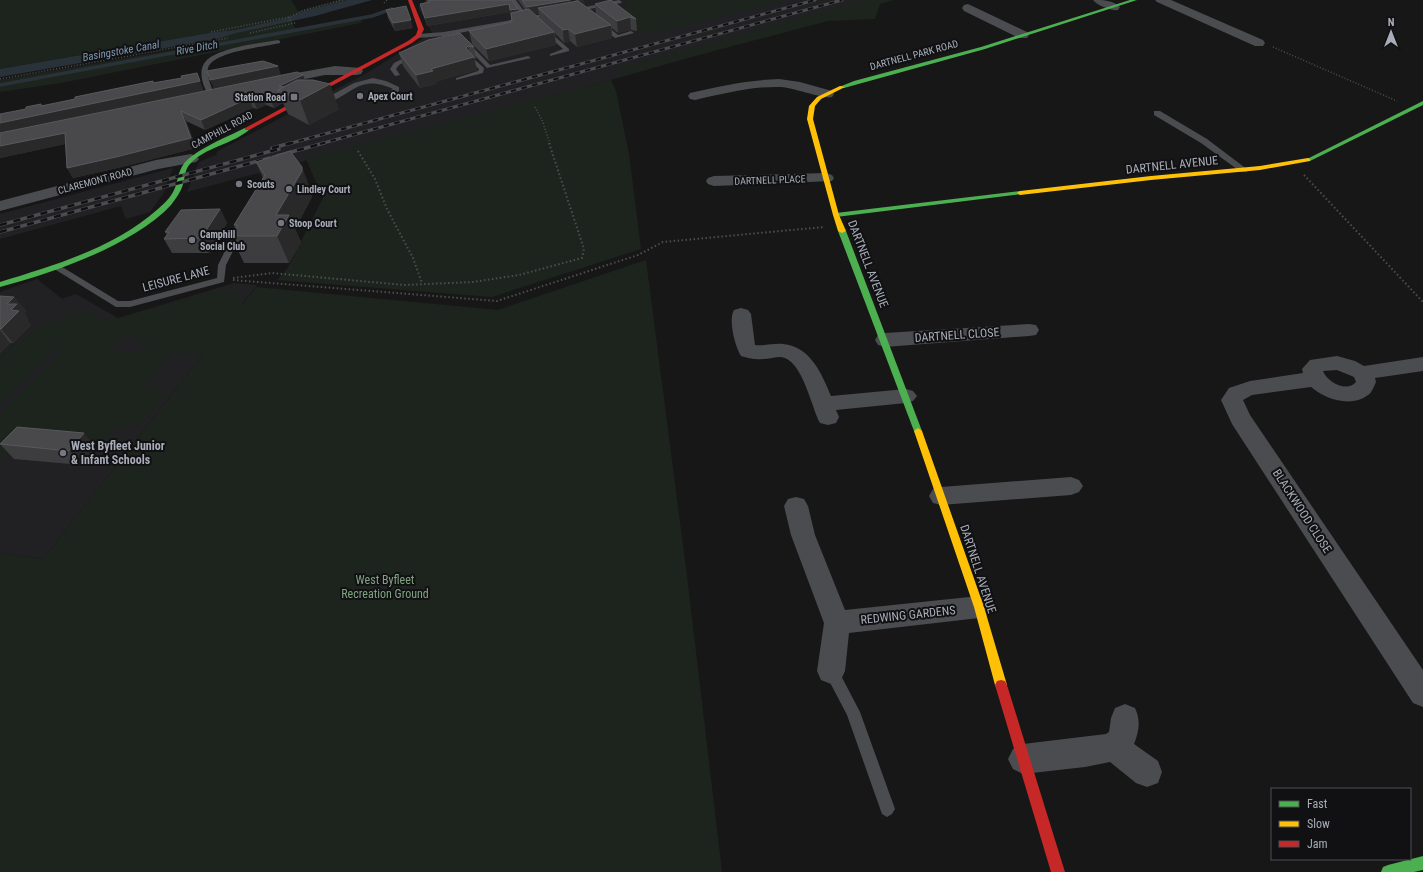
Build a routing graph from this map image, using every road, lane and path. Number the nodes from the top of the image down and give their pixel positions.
1 (343, 0) edge
2 (387, 0) edge
3 (410, 0) edge
4 (513, 0) edge
5 (1099, 0) edge
6 (1135, 0) edge
7 (1161, 0) edge
8 (619, 2) dead end
9 (384, 3) dead end
10 (598, 3) edge
11 (1114, 7) junction
12 (578, 8) junction
13 (968, 8) dead end
14 (570, 11) edge
15 (563, 12) edge
16 (587, 14) edge
17 (289, 17) junction
18 (533, 18) junction
19 (593, 18) edge
20 (526, 20) junction
21 (295, 23) dead end
22 (292, 24) junction
23 (211, 32) dead end
24 (631, 33) dead end
25 (247, 34) dead end
26 (418, 36) junction
27 (1023, 36) junction
28 (233, 37) dead end
29 (454, 37) junction
30 (278, 42) dead end
31 (1259, 43) joint
32 (424, 51) edge
33 (552, 55) dead end
34 (528, 58) dead end
35 (356, 71) junction
36 (397, 75) dead end
37 (0, 79) edge
38 (458, 79) dead end
39 (258, 85) edge
40 (218, 94) joint
41 (827, 94) junction
42 (695, 96) dead end
43 (196, 98) edge
44 (303, 99) junction
45 (382, 100) dead end
46 (1423, 103) edge
47 (535, 107) dead end
48 (1414, 108) junction
49 (1157, 113) dead end
50 (358, 151) dead end
51 (191, 159) junction
52 (1293, 163) junction
53 (1244, 170) junction
54 (826, 178) junction
55 (714, 181) dead end
56 (0, 206) edge
57 (836, 215) junction
58 (243, 223) edge
59 (827, 226) dead end
60 (56, 267) junction
61 (221, 280) junction
62 (233, 280) dead end
63 (422, 283) junction
64 (0, 285) edge
65 (1423, 302) edge
66 (741, 314) dead end
67 (1029, 330) dead end
68 (885, 340) junction
69 (1423, 364) edge
70 (1362, 373) junction
71 (1315, 379) junction
72 (906, 396) junction
73 (1071, 486) dead end
74 (941, 496) junction
75 (796, 506) dead end
76 (979, 607) junction
77 (837, 623) junction
78 (831, 671) joint
79 (1423, 694) edge
80 (1125, 718) dead end
81 (1114, 747) junction
82 (1023, 759) junction
83 (1147, 772) dead end
84 (887, 809) dead end
85 (1423, 863) edge
86 (1058, 872) edge
87 (1388, 872) edge

1 - 17 path
2 - 9 path
3 - 26 street
4 - 20 lane
5 - 11 street
6 - 11 street, DARTNELL PARK ROAD
7 - 31 street
8 - 10 lane
10 - 12 lane
11 - 27 street, DARTNELL PARK ROAD
12 - 14 lane
12 - 16 lane
13 - 27 street
15 - 18 lane
17 - 22 path
17 - 23 path
18 - 20 lane
18 - 33 lane
19 - 24 lane
20 - 29 lane
21 - 22 path
22 - 25 path
26 - 29 lane
26 - 35 street, CAMPHILL ROAD
27 - 41 street, DARTNELL PARK ROAD
28 - 37 path
29 - 34 lane
29 - 38 lane
30 - 40 lane
31 - 48 path
32 - 36 lane
35 - 39 street
35 - 44 street, CAMPHILL ROAD
40 - 43 street
41 - 42 street
41 - 54 street, DARTNELL PARK ROAD
44 - 45 lane
44 - 51 street, CAMPHILL ROAD
46 - 48 street, DARTNELL AVENUE
47 - 63 path
48 - 52 street, DARTNELL AVENUE
49 - 53 lane
50 - 63 path
51 - 56 street, CLAREMONT ROAD
51 - 60 street, CAMPHILL ROAD
52 - 53 street, DARTNELL AVENUE
52 - 65 path
53 - 57 street, DARTNELL AVENUE
54 - 55 street, DARTNELL PLACE
54 - 57 street, DARTNELL PARK ROAD
57 - 68 street, DARTNELL AVENUE
58 - 61 lane, LEISURE LANE
59 - 62 path
60 - 61 lane, LEISURE LANE
60 - 64 street, CAMPHILL ROAD
61 - 63 path
66 - 72 street
67 - 68 street, DARTNELL CLOSE
68 - 72 street, DARTNELL AVENUE
69 - 70 street
70 - 71 street
70 - 71 street
71 - 79 street, BLACKWOOD CLOSE
72 - 74 street, DARTNELL AVENUE
73 - 74 street
74 - 76 street, DARTNELL AVENUE
75 - 77 street
76 - 77 street, REDWING GARDENS
76 - 82 street, DARTNELL AVENUE
77 - 78 street
78 - 84 lane
80 - 81 street
81 - 82 street
81 - 83 street
82 - 86 street, DARTNELL AVENUE
85 - 87 street

